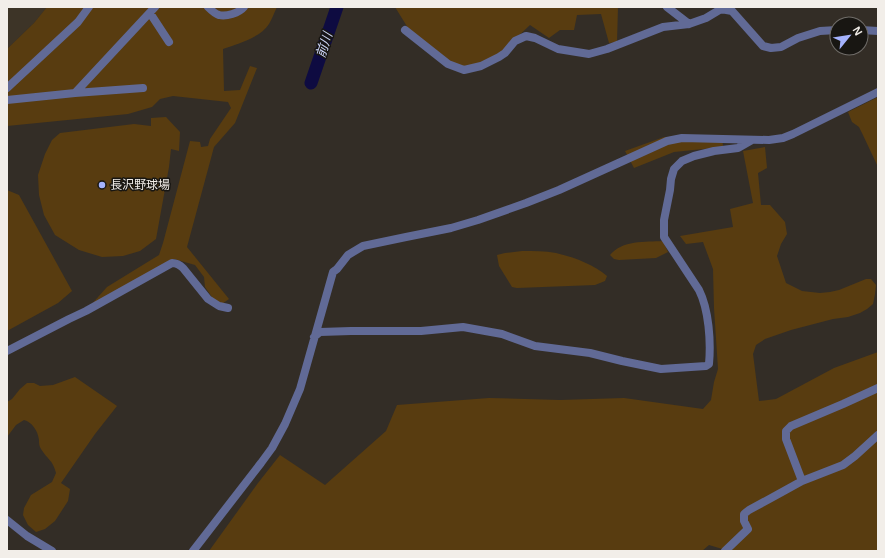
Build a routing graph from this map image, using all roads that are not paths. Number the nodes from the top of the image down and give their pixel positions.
1 (89, 7) edge
2 (208, 7) edge
3 (244, 7) edge
4 (667, 7) edge
5 (152, 10) edge
6 (689, 24) junction
7 (405, 30) dead end
8 (829, 30) edge
9 (169, 42) dead end
10 (7, 88) edge
11 (143, 88) dead end
12 (878, 92) edge
13 (75, 93) junction
14 (7, 100) edge
15 (753, 140) junction
16 (228, 308) dead end
17 (314, 338) junction
18 (7, 351) edge
19 (878, 388) edge
20 (878, 435) edge
21 (802, 481) junction
22 (7, 520) edge
23 (52, 551) edge
24 (193, 551) edge
25 (725, 551) edge

1 - 10 street
2 - 3 street
4 - 6 street
5 - 9 street
5 - 13 street
6 - 7 street
6 - 8 street
11 - 13 street
12 - 15 street
13 - 14 street
15 - 17 street
15 - 17 street
16 - 18 street
17 - 24 street
19 - 21 street
20 - 21 street
21 - 25 street
22 - 23 street

